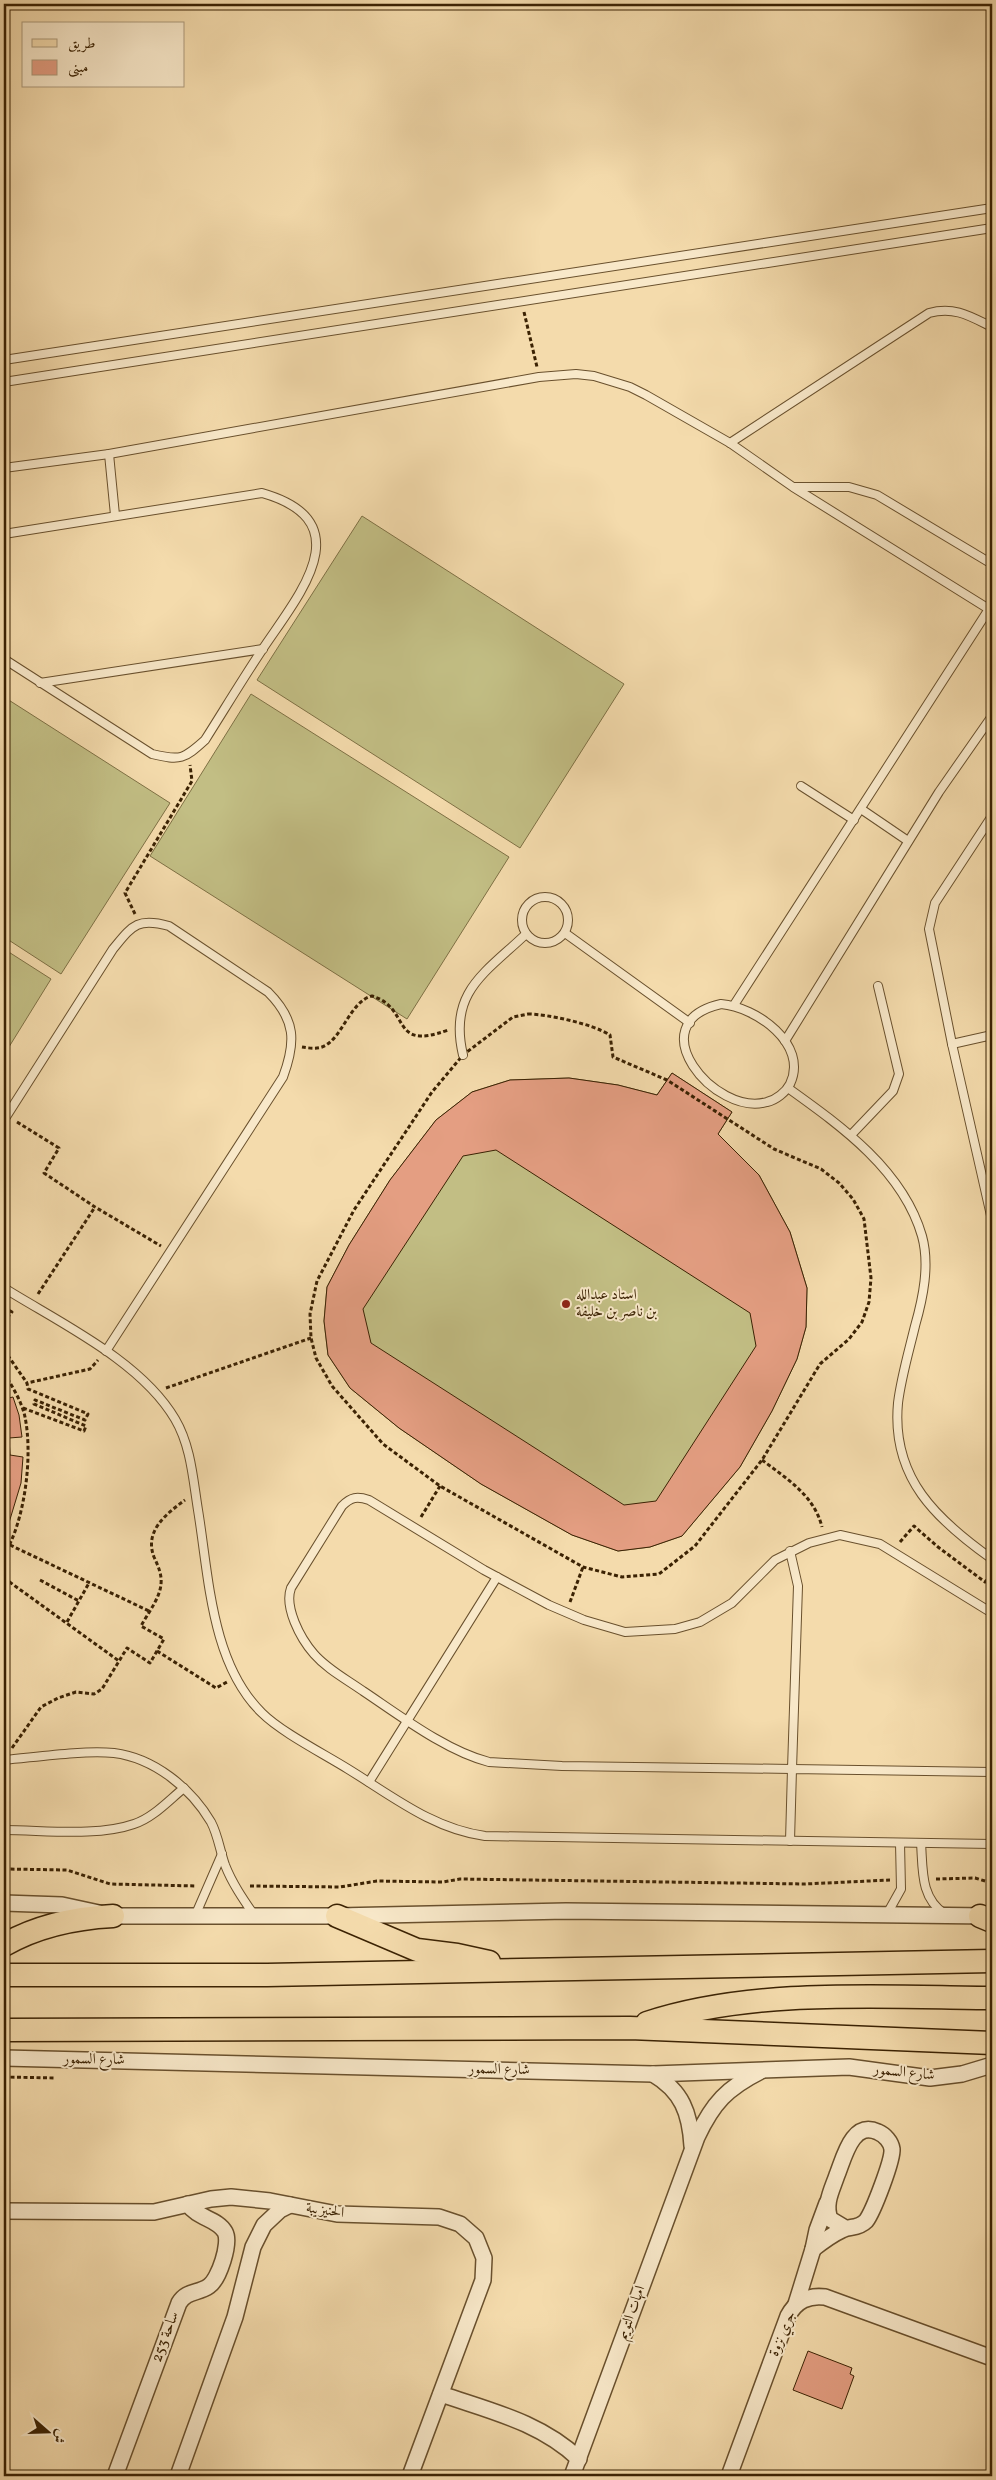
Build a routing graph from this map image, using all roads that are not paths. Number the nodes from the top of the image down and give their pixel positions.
1 (992, 208) edge
2 (992, 228) edge
3 (992, 327) edge
4 (4, 360) edge
5 (4, 382) edge
6 (730, 443) junction
7 (109, 454) junction
8 (4, 468) edge
9 (793, 487) junction
10 (116, 515) junction
11 (4, 534) edge
12 (992, 564) edge
13 (991, 610) edge
14 (263, 649) junction
15 (4, 659) edge
16 (40, 683) junction
17 (992, 716) edge
18 (801, 786) dead end
19 (861, 809) junction
20 (992, 816) edge
21 (854, 820) junction
22 (908, 841) junction
23 (565, 933) junction
24 (526, 934) junction
25 (878, 986) dead end
26 (734, 1005) junction
27 (690, 1023) junction
28 (992, 1036) edge
29 (785, 1041) junction
30 (952, 1044) junction
31 (463, 1055) road end
32 (788, 1088) junction
33 (5, 1118) edge
34 (851, 1135) junction
35 (992, 1220) edge
36 (4, 1288) edge
37 (106, 1351) junction
38 (790, 1552) junction
39 (992, 1559) edge
40 (497, 1577) junction
41 (992, 1613) edge
42 (406, 1719) junction
43 (4, 1760) edge
44 (792, 1769) junction
45 (992, 1772) edge
46 (369, 1782) junction
47 (184, 1788) junction
48 (4, 1830) edge
49 (790, 1840) junction
50 (900, 1842) junction
51 (921, 1843) junction
52 (992, 1844) edge
53 (222, 1854) junction
54 (4, 1903) edge
55 (254, 1915) junction
56 (886, 1915) junction
57 (112, 1916) junction
58 (195, 1916) junction
59 (337, 1916) junction
60 (949, 1916) junction
61 (988, 1918) edge
62 (4, 1945) edge
63 (992, 1961) edge
64 (511, 1970) junction
65 (4, 1975) edge
66 (992, 1998) edge
67 (630, 2028) junction
68 (4, 2030) edge
69 (992, 2043) edge
70 (4, 2058) edge
71 (992, 2065) edge
72 (766, 2068) junction
73 (653, 2074) junction
74 (692, 2150) junction
75 (828, 2202) junction
76 (188, 2204) junction
77 (290, 2206) junction
78 (4, 2211) edge
79 (844, 2228) junction
80 (813, 2250) junction
81 (796, 2304) junction
82 (992, 2358) edge
83 (441, 2394) junction
84 (579, 2458) junction
85 (115, 2476) edge
86 (178, 2476) edge
87 (410, 2476) edge
88 (572, 2476) edge
89 (729, 2476) edge

1 - 4 lane
2 - 5 lane
3 - 6 lane
6 - 7 lane
6 - 9 lane
7 - 8 lane
7 - 10 lane
9 - 12 lane
9 - 13 lane
10 - 11 lane
10 - 14 lane
13 - 19 lane
14 - 16 lane
14 - 16 lane
15 - 16 lane
17 - 22 lane
18 - 21 lane
19 - 21 lane
19 - 22 lane
20 - 30 lane
21 - 26 lane
22 - 29 lane
23 - 24 lane
23 - 24 lane
23 - 27 lane
24 - 31 lane
25 - 34 lane
26 - 27 lane
26 - 29 lane
27 - 32 lane
28 - 30 lane
29 - 32 lane
30 - 35 lane
32 - 34 lane
33 - 37 lane
34 - 39 lane
36 - 37 lane
37 - 46 lane
38 - 40 lane
38 - 41 lane
38 - 44 lane
40 - 42 lane
40 - 42 lane
42 - 44 lane
42 - 46 lane
43 - 47 lane
44 - 45 lane
44 - 49 lane
46 - 49 lane
47 - 48 lane
47 - 53 lane
49 - 50 lane
50 - 51 lane
50 - 56 lane
51 - 52 lane
51 - 60 lane
53 - 55 lane
53 - 58 lane
54 - 57 street
55 - 58 street
55 - 59 street
56 - 59 street
56 - 60 street
57 - 58 street
57 - 62 main road
59 - 64 main road
60 - 61 street
63 - 64 main road
64 - 65 main road
66 - 67 main road
67 - 68 main road, شارع السمور
67 - 69 main road, شارع السمور
70 - 73 street, شارع السمور
71 - 72 street, شارع السمور
72 - 73 street, شارع السمور
72 - 74 street, امهات التويم
73 - 74 street, امهات التويم
74 - 84 street, امهات التويم
75 - 79 street
75 - 79 street
75 - 80 street
76 - 77 street, الحنيزيبة
76 - 78 street, الحنيزيبة
76 - 85 street, ساحة 253
77 - 83 street, الحنيزيبة
77 - 86 street
79 - 80 street
80 - 81 street
81 - 82 street, جري نزوة
81 - 89 street, جري نزوة
83 - 84 street
83 - 87 street, الحنيزيبة
84 - 88 street, امهات التويم

